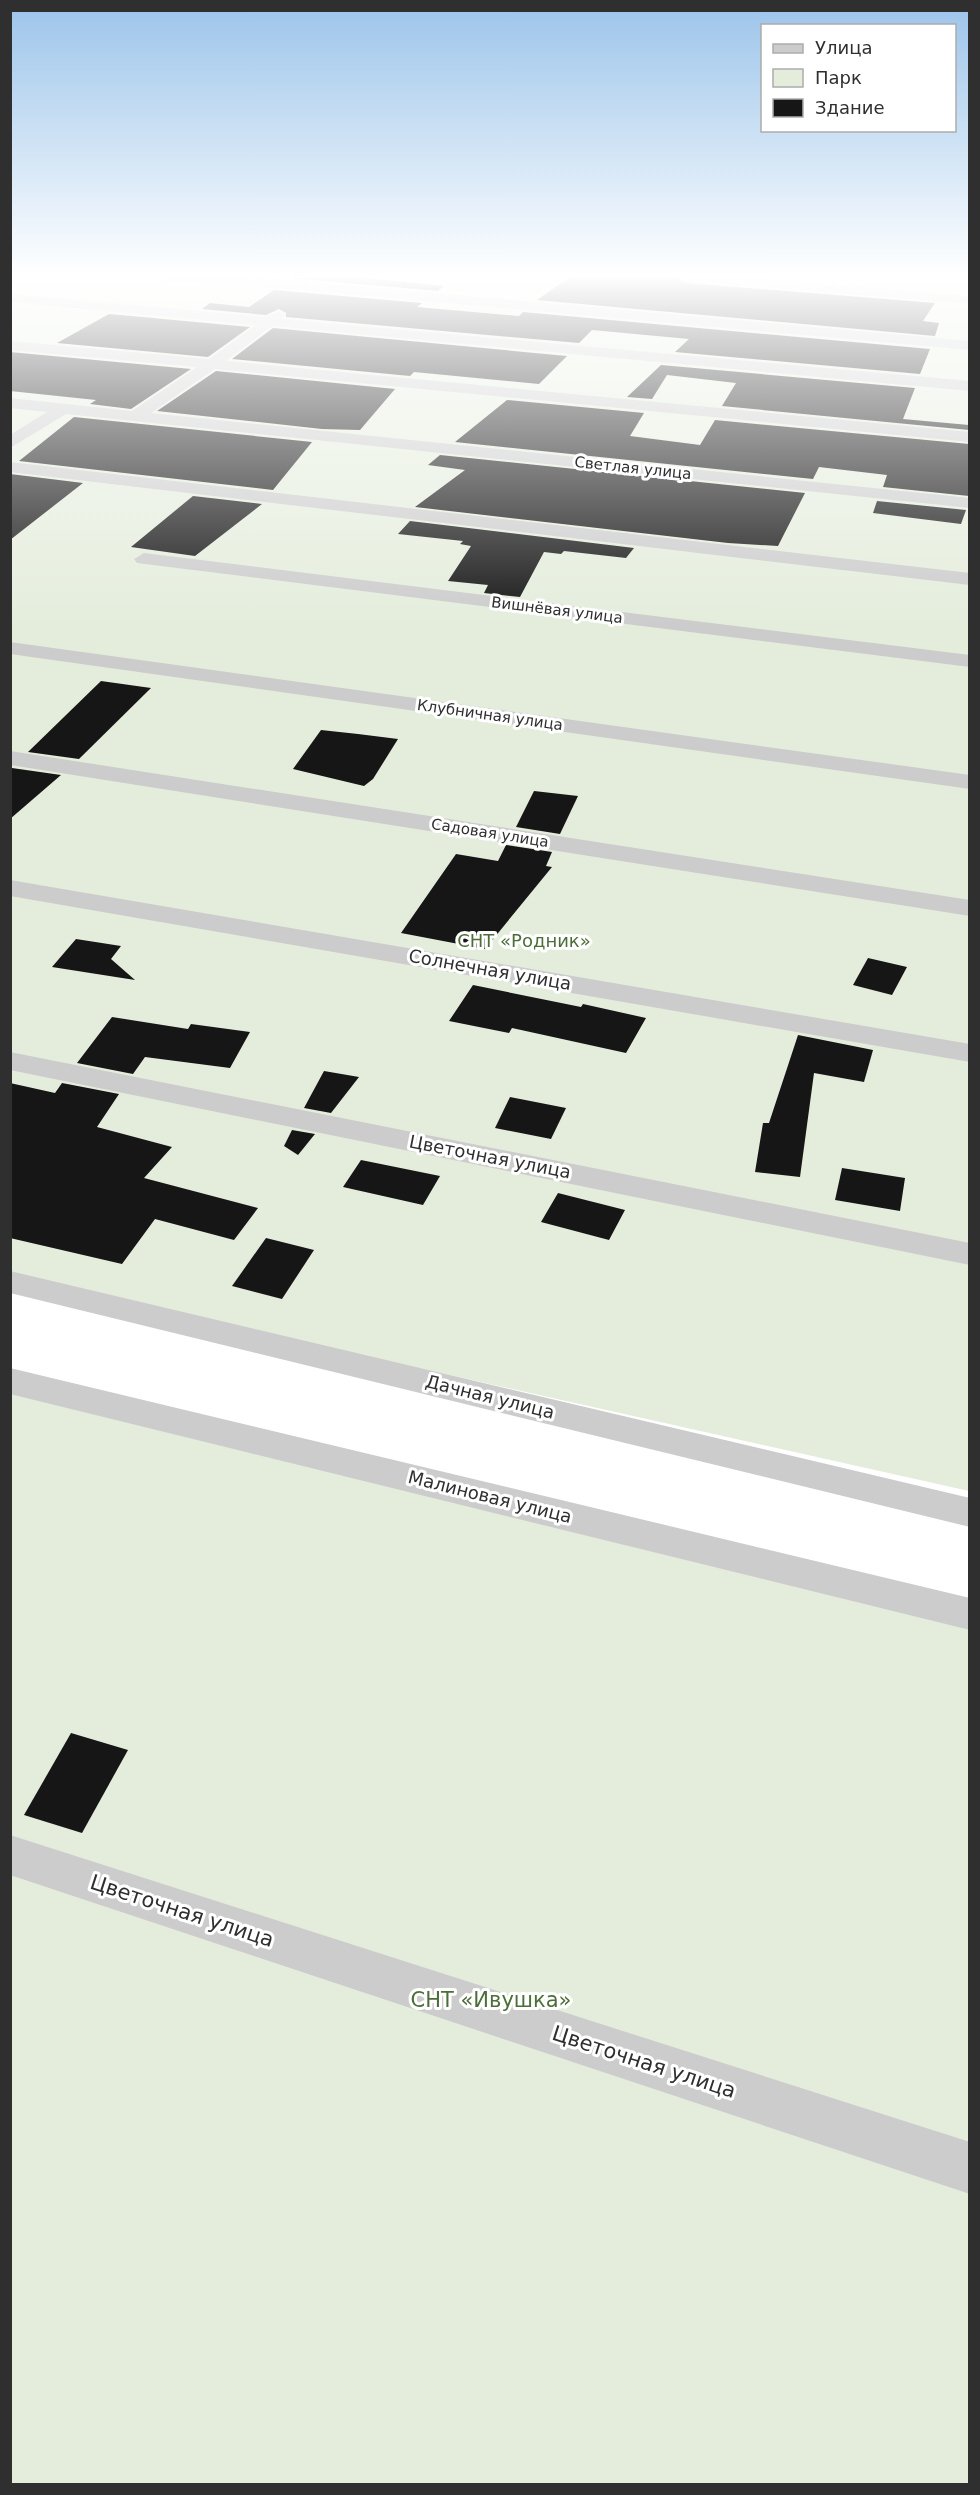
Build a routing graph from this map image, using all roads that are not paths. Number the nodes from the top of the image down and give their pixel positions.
1 (169, 393) edge
2 (510, 393) edge
3 (10, 403) edge
4 (64, 408) junction
5 (135, 416) junction
6 (969, 437) edge
7 (10, 442) edge
8 (10, 467) edge
9 (969, 503) edge
10 (144, 559) dead end
11 (969, 579) edge
12 (10, 648) edge
13 (969, 662) edge
14 (10, 758) edge
15 (969, 782) edge
16 (10, 888) edge
17 (969, 908) edge
18 (969, 1053) edge
19 (10, 1061) edge
20 (969, 1254) edge
21 (10, 1282) edge
22 (10, 1381) edge
23 (969, 1513) edge
24 (969, 1614) edge
25 (10, 1854) edge
26 (969, 2168) edge

1 - 5 street
2 - 6 street
3 - 4 street, Светлая улица
4 - 5 street, Светлая улица
4 - 7 street
5 - 9 street, Светлая улица
8 - 11 street
10 - 13 street, Вишнёвая улица
12 - 15 street, Клубничная улица
14 - 17 street, Садовая улица
16 - 18 street, Солнечная улица
19 - 20 street, Цветочная улица
21 - 23 street, Дачная улица
22 - 24 street, Малиновая улица
25 - 26 street, Цветочная улица

